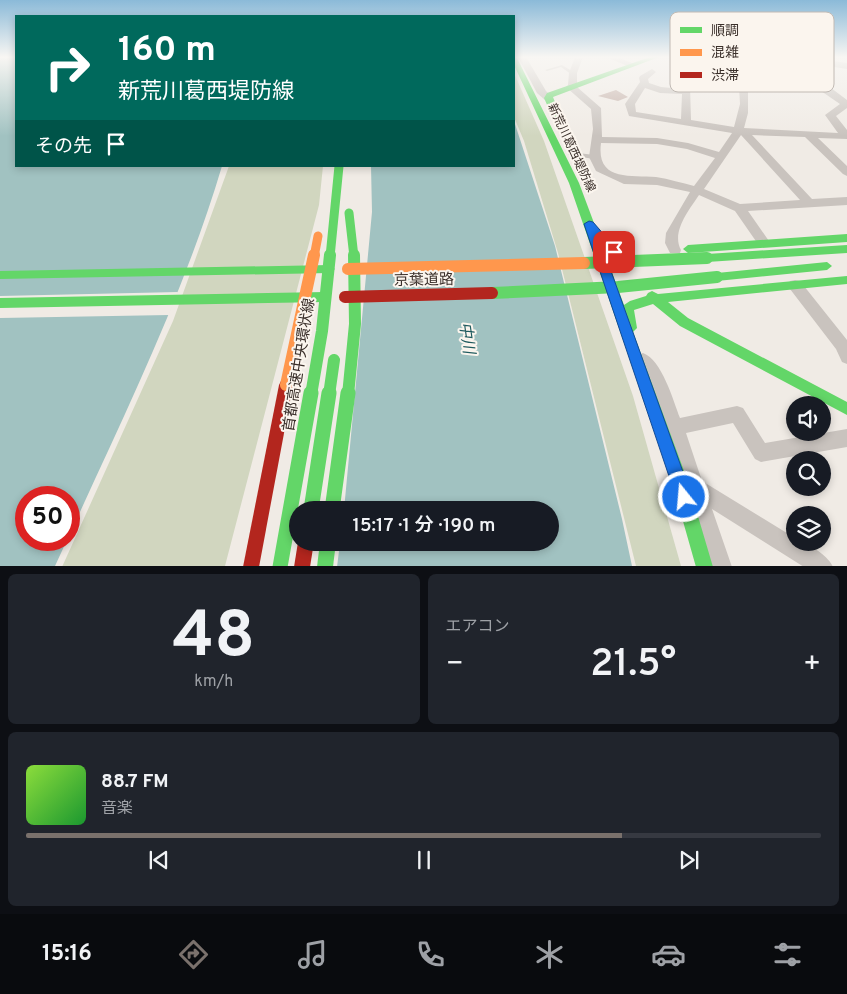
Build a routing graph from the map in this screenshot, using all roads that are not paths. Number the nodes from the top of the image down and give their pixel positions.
1 (526, 83) edge
2 (536, 83) edge
3 (579, 83) edge
4 (644, 85) joint
5 (572, 86) junction
6 (670, 90) edge
7 (687, 92) edge
8 (743, 92) edge
9 (830, 92) edge
10 (548, 98) junction
11 (847, 104) edge
12 (686, 122) junction
13 (655, 130) junction
14 (740, 131) junction
15 (808, 134) junction
16 (847, 136) edge
17 (596, 140) junction
18 (570, 154) junction
19 (722, 156) junction
20 (594, 157) junction
21 (330, 167) edge
22 (339, 167) edge
23 (847, 172) edge
24 (574, 182) junction
25 (696, 190) junction
26 (847, 201) edge
27 (810, 204) junction
28 (739, 208) junction
29 (323, 209) dead end
30 (589, 224) junction
31 (320, 227) dead end
32 (847, 238) edge
33 (765, 244) junction
34 (847, 248) edge
35 (675, 250) junction
36 (838, 265) dead end
37 (0, 275) edge
38 (847, 280) edge
39 (795, 285) junction
40 (653, 297) junction
41 (0, 303) edge
42 (340, 311) dead end
43 (335, 348) dead end
44 (845, 349) edge
45 (639, 360) junction
46 (847, 409) edge
47 (675, 427) junction
48 (847, 438) edge
49 (696, 488) junction
50 (313, 501) edge
51 (333, 501) edge
52 (304, 551) edge
53 (327, 551) edge
54 (252, 566) edge
55 (280, 566) edge
56 (302, 566) edge
57 (325, 566) edge
58 (705, 566) edge
59 (722, 566) edge
60 (823, 566) edge

1 - 24 main road, 新荒川葛西堤防線
2 - 10 street
3 - 5 main road
4 - 6 street
4 - 13 street
5 - 10 main road
5 - 17 street
7 - 12 street
8 - 14 street
9 - 11 street
10 - 18 main road
11 - 16 street
12 - 13 street
12 - 14 street
13 - 17 street
13 - 19 street
14 - 15 street
14 - 19 street
14 - 27 street
15 - 16 street
15 - 23 street
17 - 20 street
18 - 20 lane
18 - 24 main road
19 - 25 street
20 - 25 street
21 - 29 main road
22 - 55 main road, 首都高速中央環状線, bridge
24 - 30 main road, 新荒川葛西堤防線
25 - 28 street
25 - 35 street
26 - 27 street
27 - 28 street
28 - 33 street
30 - 35 main road, 新荒川葛西堤防線
30 - 45 main road, 新荒川葛西堤防線
31 - 54 main road, bridge
32 - 33 main road
33 - 35 main road
34 - 37 main road, 京葉道路, bridge
36 - 41 main road, 京葉道路, bridge
38 - 39 main road, 新荒川葛西堤防線
39 - 40 main road, 新荒川葛西堤防線
39 - 44 street
40 - 45 main road, 新荒川葛西堤防線
40 - 46 main road
42 - 51 main road, 首都高速中央環状線, bridge
43 - 50 main road, bridge
45 - 47 street
45 - 58 main road, 新荒川葛西堤防線
47 - 48 street
47 - 49 street
49 - 59 street
49 - 60 street
52 - 56 main road
53 - 57 main road

